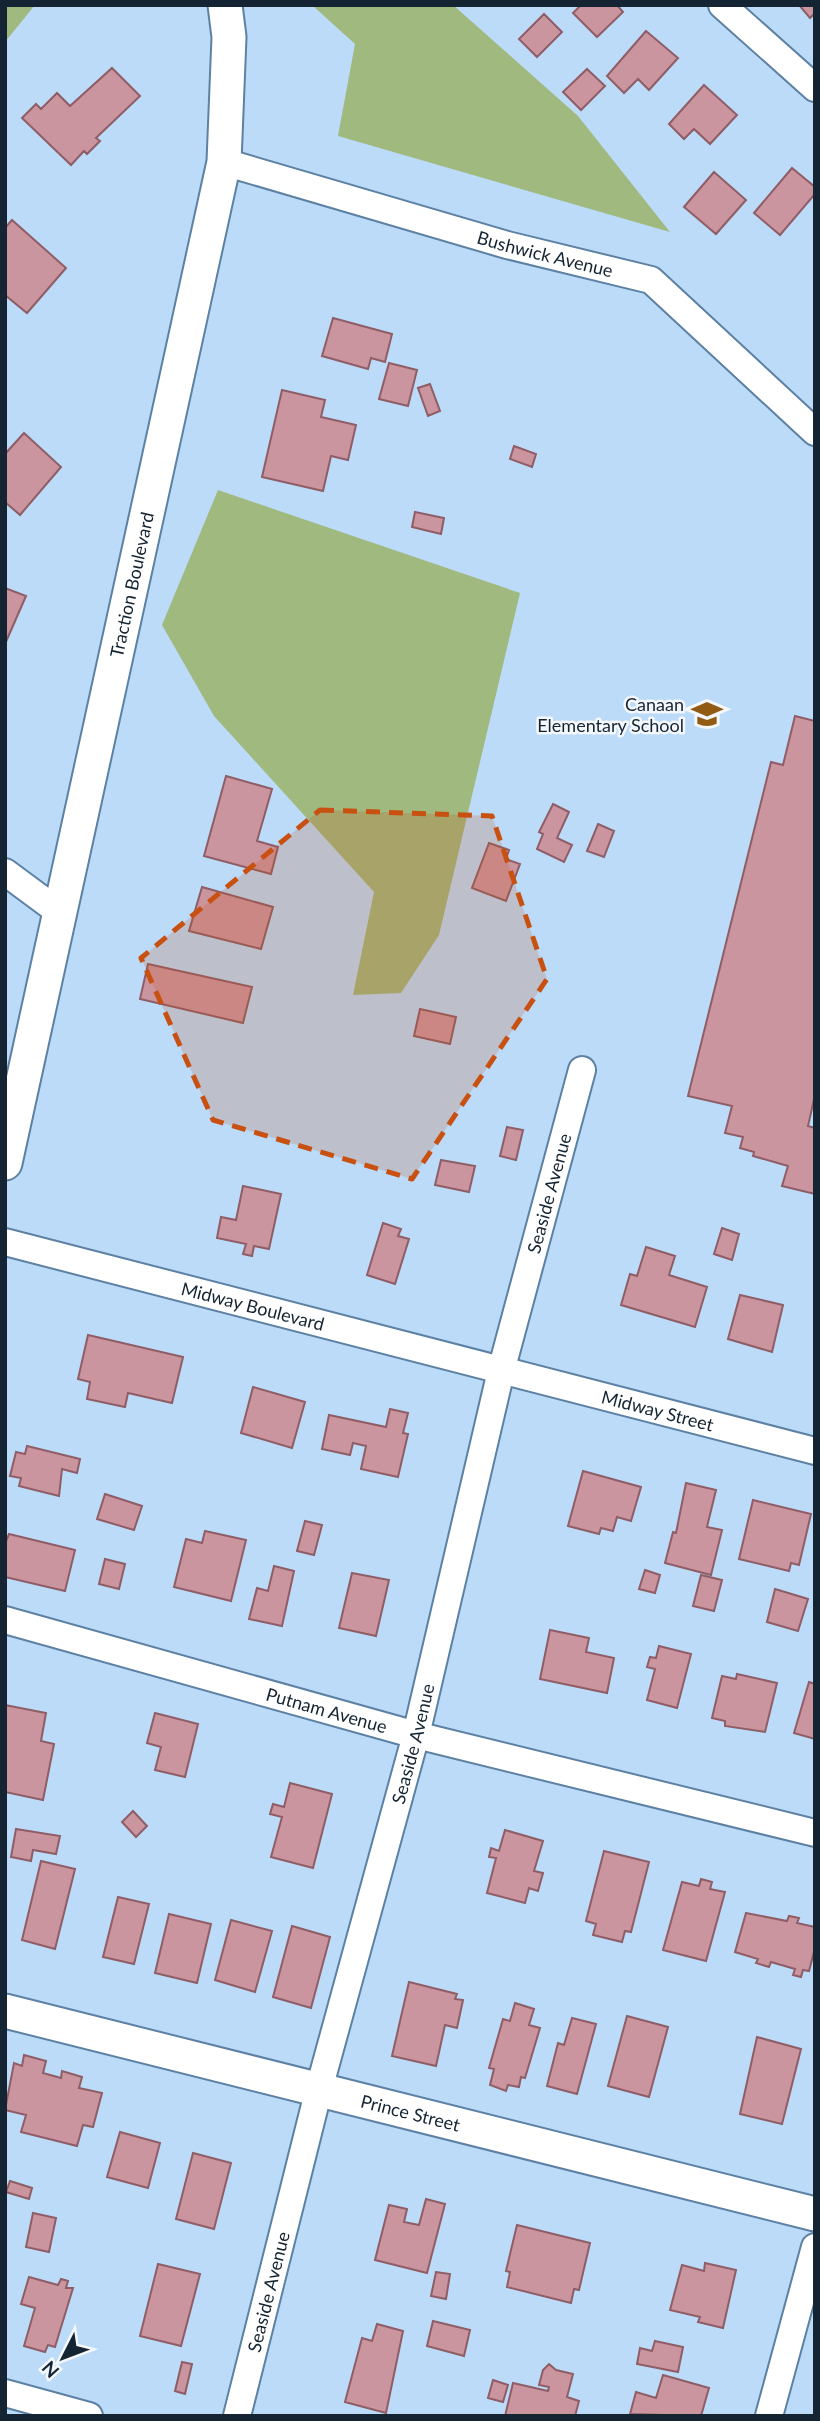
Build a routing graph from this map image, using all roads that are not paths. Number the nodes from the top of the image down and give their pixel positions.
1 (225, 5) edge
2 (722, 5) edge
3 (815, 88) edge
4 (225, 162) junction
5 (815, 432) edge
6 (5, 872) edge
7 (59, 912) junction
8 (582, 1070) dead end
9 (5, 1163) edge
10 (5, 1242) edge
11 (501, 1371) junction
12 (815, 1451) edge
13 (5, 1620) edge
14 (416, 1734) junction
15 (815, 1833) edge
16 (5, 2011) edge
17 (319, 2088) junction
18 (815, 2214) edge
19 (815, 2247) edge
20 (5, 2393) edge
21 (89, 2416) edge
22 (237, 2416) edge
23 (769, 2416) edge

1 - 4 street, Traction Boulevard
2 - 3 street
4 - 5 street, Bushwick Avenue
4 - 7 street, Traction Boulevard
6 - 7 street
7 - 9 street, Traction Boulevard
8 - 11 street, Seaside Avenue
10 - 11 street, Midway Boulevard
11 - 12 street, Midway Street
11 - 14 street, Seaside Avenue
13 - 14 street, Putnam Avenue
14 - 15 street, Putnam Avenue
14 - 17 street, Seaside Avenue
16 - 17 street, Prince Street
17 - 18 street, Prince Street
17 - 22 street, Seaside Avenue
19 - 23 street
20 - 21 street

